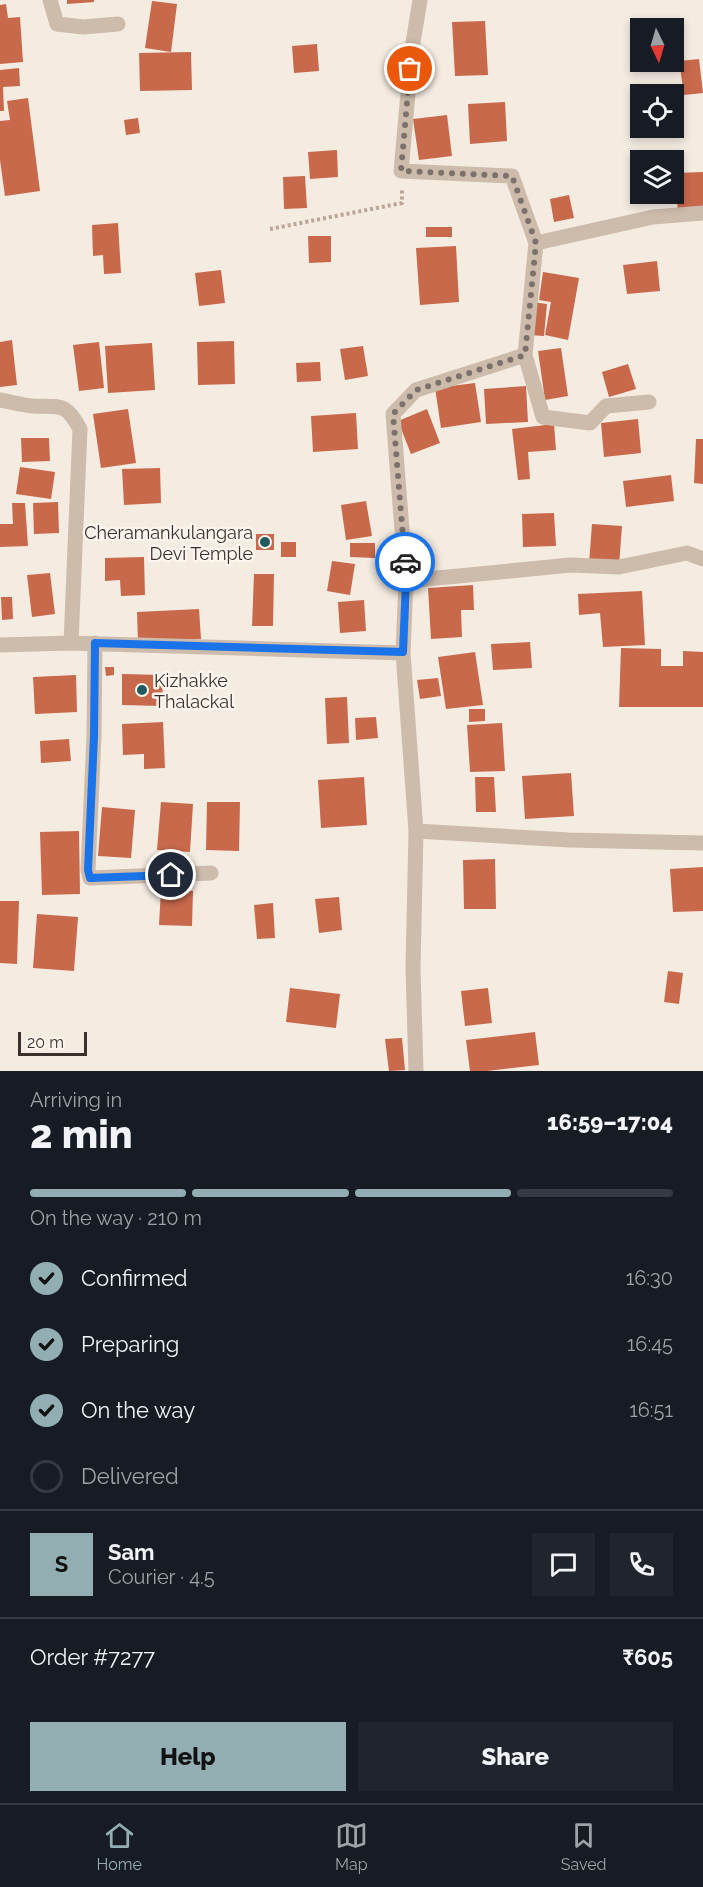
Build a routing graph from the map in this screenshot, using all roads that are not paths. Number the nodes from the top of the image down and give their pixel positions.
1 (50, 0) edge
2 (420, 0) edge
3 (118, 24) dead end
4 (703, 213) edge
5 (536, 243) junction
6 (525, 355) junction
7 (0, 400) edge
8 (649, 402) dead end
9 (703, 559) edge
10 (406, 581) junction
11 (71, 643) junction
12 (95, 643) junction
13 (0, 645) edge
14 (403, 652) junction
15 (416, 831) junction
16 (703, 843) edge
17 (212, 873) dead end
18 (416, 1071) edge

1 - 3 street
2 - 5 street
4 - 5 street
5 - 6 street
6 - 8 street
6 - 10 street
7 - 11 street
9 - 10 street
10 - 14 street
11 - 12 street
11 - 13 street
12 - 14 street
12 - 17 street
14 - 15 street
15 - 16 street
15 - 18 street

